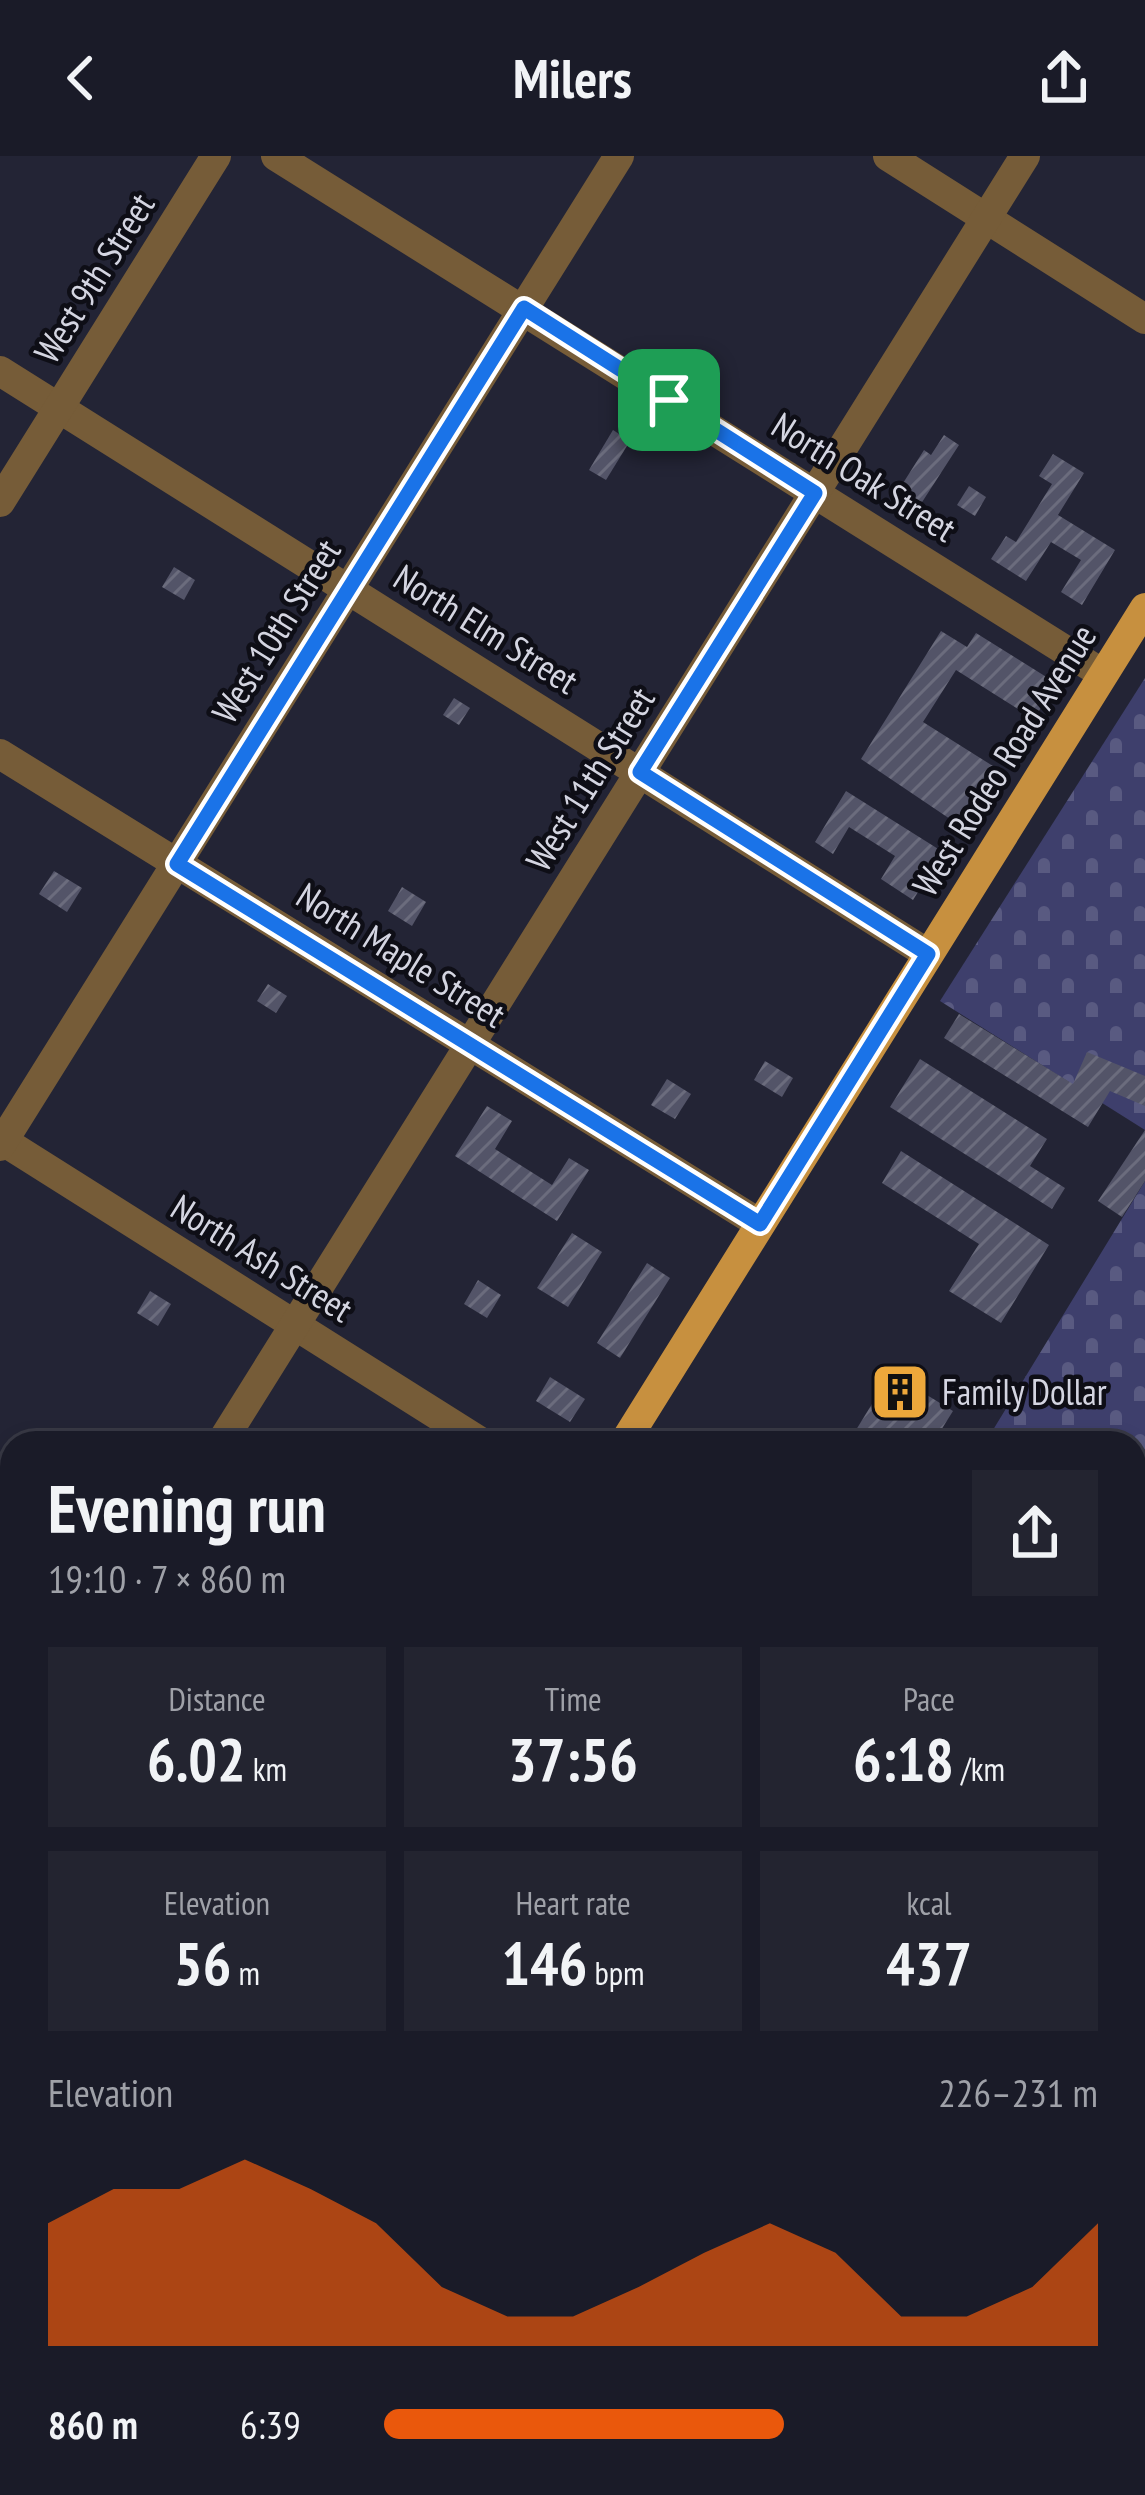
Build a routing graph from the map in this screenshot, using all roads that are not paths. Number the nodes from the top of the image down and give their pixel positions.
1 (216, 156) edge
2 (276, 156) edge
3 (619, 156) edge
4 (888, 156) edge
5 (1025, 156) edge
6 (986, 218) junction
7 (524, 308) junction
8 (1145, 319) edge
9 (0, 370) edge
10 (59, 407) junction
11 (815, 493) junction
12 (0, 502) edge
13 (349, 588) junction
14 (1145, 608) edge
15 (1103, 674) junction
16 (0, 754) edge
17 (640, 772) junction
18 (177, 864) junction
19 (928, 954) junction
20 (471, 1044) junction
21 (1, 1142) edge
22 (760, 1224) junction
23 (295, 1325) junction
24 (229, 1431) edge
25 (463, 1431) edge
26 (631, 1431) edge

1 - 10 street, West 9th Street
2 - 7 street, North Oak Street
3 - 7 street, West 10th Street
4 - 6 street
5 - 6 street, West 11th Street
6 - 8 street
6 - 11 street, West 11th Street
7 - 11 street, North Oak Street
7 - 13 street, West 10th Street
9 - 10 street, North Elm Street
10 - 12 street, West 9th Street
10 - 13 street, North Elm Street
11 - 15 street, North Oak Street
11 - 17 street, West 11th Street
13 - 17 street, North Elm Street
13 - 18 street, West 10th Street
14 - 15 main road, West Rodeo Road Avenue
15 - 19 main road, West Rodeo Road Avenue
16 - 18 street, North Maple Street
17 - 19 street, North Elm Street
17 - 20 street, West 11th Street
18 - 20 street, North Maple Street
18 - 21 street, West 10th Street
19 - 22 main road, West Rodeo Road Avenue
20 - 22 street, North Maple Street
20 - 23 street, West 11th Street
21 - 23 street, North Ash Street
22 - 26 main road, West Rodeo Road Avenue
23 - 24 street, West 11th Street
23 - 25 street, North Ash Street

